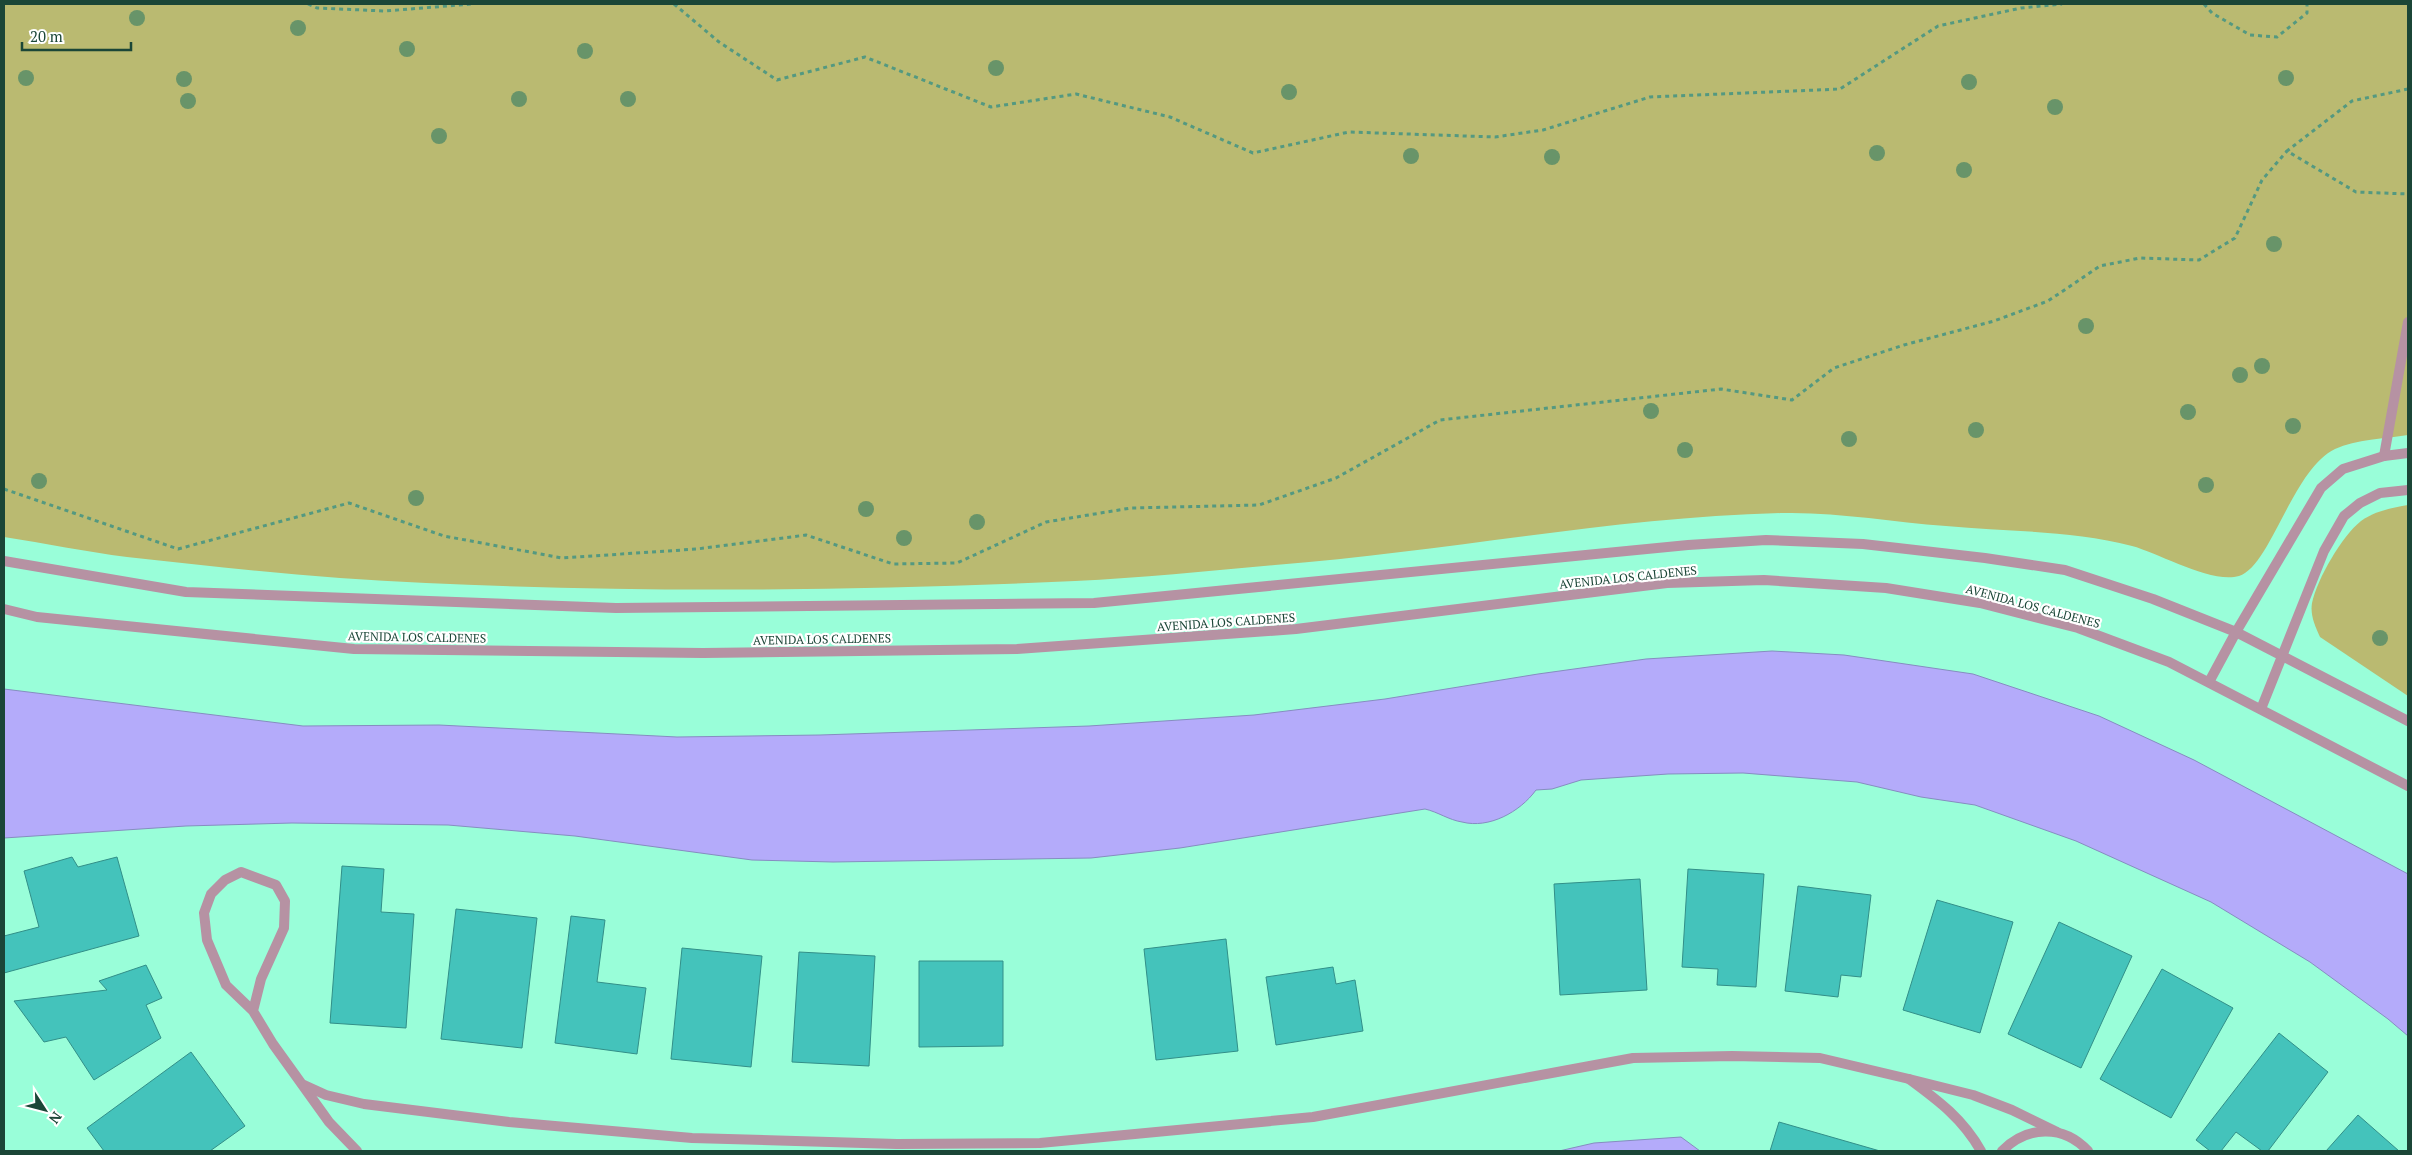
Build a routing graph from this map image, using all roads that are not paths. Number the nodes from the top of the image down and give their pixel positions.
1 (2408, 322) edge
2 (2408, 452) edge
3 (2384, 456) junction
4 (2408, 490) edge
5 (4, 560) edge
6 (4, 609) edge
7 (2236, 632) junction
8 (2284, 656) junction
9 (2209, 682) junction
10 (2261, 709) junction
11 (2408, 721) edge
12 (2408, 786) edge
13 (253, 1011) junction
14 (1909, 1079) junction
15 (304, 1085) junction
16 (2057, 1132) junction
17 (1040, 1142) junction
18 (2080, 1143) junction
19 (357, 1151) edge
20 (1020, 1151) edge
21 (1982, 1151) edge
22 (2002, 1151) edge
23 (2088, 1151) edge
24 (2095, 1151) edge

1 - 3 street
2 - 3 street
3 - 7 street
4 - 8 street
5 - 7 street, AVENIDA LOS CALDENES
6 - 9 street, AVENIDA LOS CALDENES
7 - 8 street, AVENIDA LOS CALDENES
7 - 9 street
8 - 10 street
8 - 11 street, AVENIDA LOS CALDENES
9 - 10 street, AVENIDA LOS CALDENES
10 - 12 street, AVENIDA LOS CALDENES
13 - 13 street
13 - 15 street
14 - 16 street
14 - 17 street
14 - 21 street
15 - 17 street
15 - 19 street
16 - 18 street
16 - 22 street
17 - 20 street
18 - 23 street
18 - 24 street

